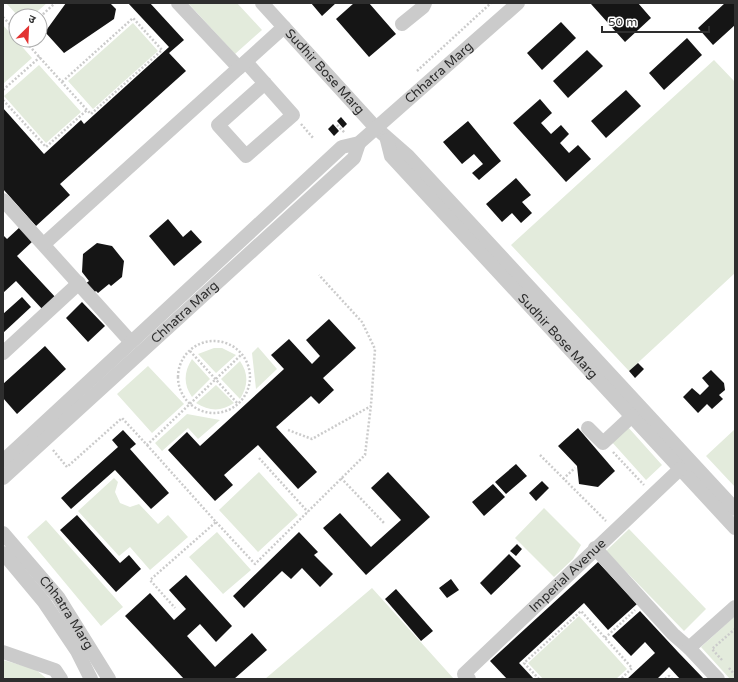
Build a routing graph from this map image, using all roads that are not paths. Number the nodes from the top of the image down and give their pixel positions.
1 (178, 3) edge
2 (262, 3) edge
3 (425, 3) edge
4 (518, 3) edge
5 (402, 24) dead end
6 (284, 27) junction
7 (242, 65) junction
8 (265, 83) junction
9 (376, 128) junction
10 (353, 139) junction
11 (388, 140) junction
12 (3, 200) edge
13 (44, 244) junction
14 (79, 283) junction
15 (131, 342) junction
16 (3, 353) edge
17 (632, 416) junction
18 (588, 428) dead end
19 (3, 461) edge
20 (676, 472) junction
21 (3, 478) edge
22 (735, 509) edge
23 (735, 528) edge
24 (3, 533) edge
25 (595, 548) junction
26 (3, 552) edge
27 (735, 607) edge
28 (690, 648) junction
29 (3, 652) edge
30 (466, 676) edge
31 (61, 679) edge
32 (91, 679) edge
33 (109, 679) edge
34 (718, 679) edge

1 - 7 street
2 - 6 street, Sudhir Bose Marg
3 - 5 street
4 - 9 street, Chhatra Marg
6 - 7 street
6 - 9 street, Sudhir Bose Marg
7 - 8 street
7 - 13 street
8 - 8 street
9 - 10 street, Chhatra Marg
9 - 11 street, Sudhir Bose Marg
10 - 15 street, Chhatra Marg
10 - 21 street, Chhatra Marg
11 - 17 street, Sudhir Bose Marg
11 - 22 street, Sudhir Bose Marg
12 - 13 street
13 - 14 street
14 - 15 street
14 - 16 street
15 - 19 street, Chhatra Marg
17 - 18 street
17 - 20 street, Sudhir Bose Marg
20 - 23 street, Sudhir Bose Marg
20 - 25 street, Imperial Avenue
24 - 33 street, Chhatra Marg
25 - 28 street
25 - 30 street, Imperial Avenue
26 - 32 street, Chhatra Marg
27 - 28 street
28 - 34 street
29 - 31 street

